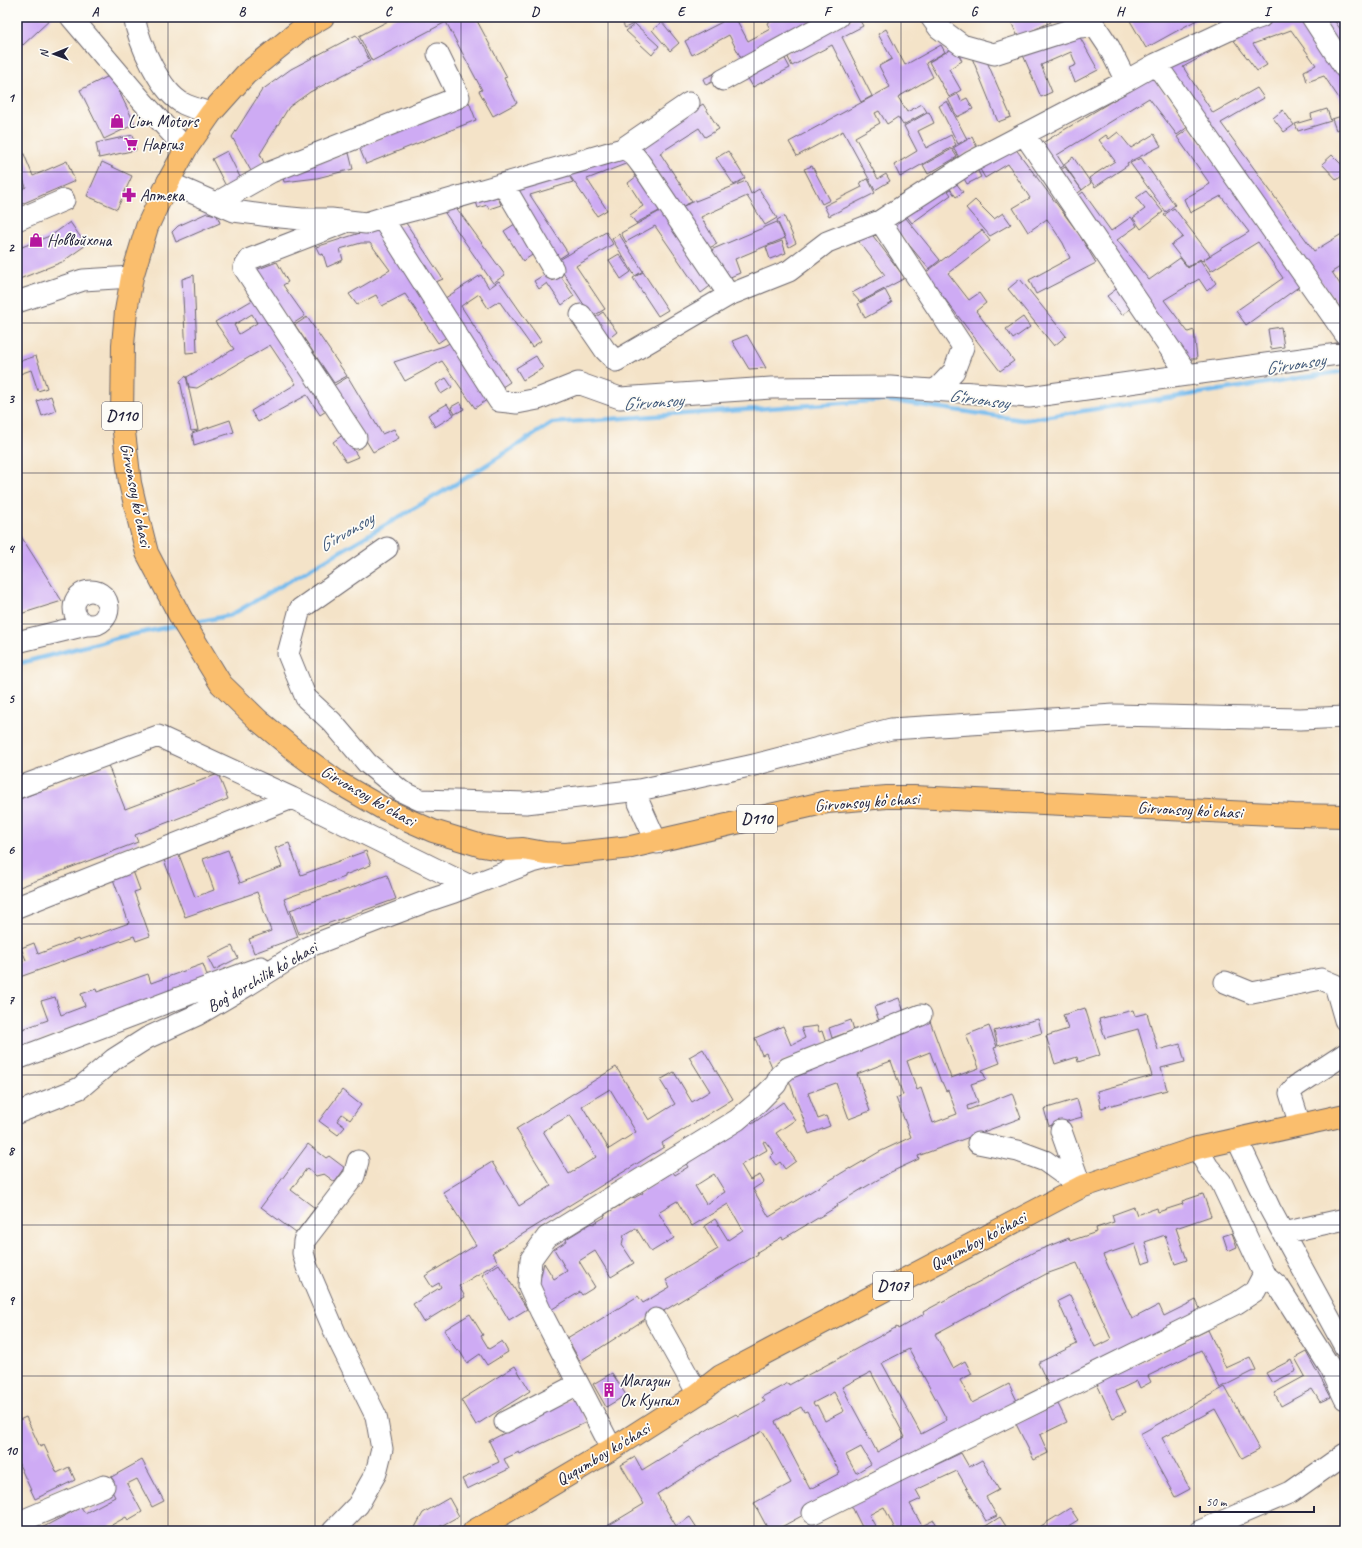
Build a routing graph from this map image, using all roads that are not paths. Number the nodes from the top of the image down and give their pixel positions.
1 (71, 17) edge
2 (134, 17) edge
3 (322, 17) edge
4 (838, 17) edge
5 (931, 17) edge
6 (1261, 17) edge
7 (1312, 17) edge
8 (1101, 22) edge
9 (438, 54) dead end
10 (1156, 64) junction
11 (1345, 68) edge
12 (723, 80) dead end
13 (1126, 81) junction
14 (689, 103) dead end
15 (211, 113) junction
16 (1024, 134) junction
17 (186, 149) junction
18 (622, 149) junction
19 (168, 182) junction
20 (503, 184) junction
21 (64, 200) dead end
22 (216, 203) junction
23 (382, 218) junction
24 (17, 220) edge
25 (349, 221) junction
26 (880, 222) junction
27 (553, 269) dead end
28 (132, 277) junction
29 (729, 295) junction
30 (17, 302) edge
31 (581, 315) dead end
32 (1345, 334) edge
33 (1345, 353) edge
34 (1188, 375) junction
35 (936, 390) junction
36 (356, 438) dead end
37 (387, 548) dead end
38 (86, 625) dead end
39 (17, 642) edge
40 (1345, 717) edge
41 (17, 788) edge
42 (639, 790) junction
43 (292, 798) junction
44 (1345, 816) edge
45 (657, 842) junction
46 (566, 854) junction
47 (470, 886) junction
48 (17, 907) edge
49 (290, 957) junction
50 (1225, 982) dead end
51 (921, 1015) dead end
52 (1345, 1020) edge
53 (1345, 1054) edge
54 (17, 1059) edge
55 (17, 1113) edge
56 (1345, 1115) edge
57 (1300, 1125) junction
58 (1061, 1131) dead end
59 (1237, 1139) junction
60 (978, 1144) dead end
61 (1197, 1148) junction
62 (358, 1161) dead end
63 (1081, 1187) junction
64 (1345, 1219) edge
65 (1283, 1233) junction
66 (1264, 1274) junction
67 (656, 1319) dead end
68 (1345, 1347) edge
69 (578, 1384) junction
70 (698, 1394) junction
71 (1345, 1399) edge
72 (506, 1422) dead end
73 (612, 1449) junction
74 (1345, 1454) edge
75 (104, 1486) dead end
76 (17, 1505) edge
77 (813, 1513) dead end
78 (17, 1514) edge
79 (17, 1523) edge
80 (332, 1531) edge
81 (474, 1531) edge
82 (1200, 1531) edge

1 - 17 street
2 - 15 street
3 - 15 main road, Girvonsoy koʻchasi / D110
4 - 12 street
5 - 8 street
6 - 10 street
7 - 11 street
8 - 13 street
9 - 22 street
10 - 13 street
10 - 32 street
13 - 16 street
14 - 18 street
15 - 17 main road, Girvonsoy koʻchasi / D110
16 - 26 street
16 - 34 street
17 - 19 main road, Girvonsoy koʻchasi / D110
18 - 20 street
18 - 29 street
19 - 22 street
19 - 28 main road, Girvonsoy koʻchasi / D110
20 - 23 street
20 - 27 street
21 - 24 street
22 - 25 street
23 - 25 street
23 - 35 street
25 - 36 street
26 - 29 street
26 - 35 street
28 - 30 street
28 - 46 main road, Girvonsoy koʻchasi / D110
29 - 31 street
33 - 34 street
34 - 35 street
37 - 42 street
38 - 39 street
40 - 42 street
41 - 43 street
42 - 45 street
43 - 47 street
43 - 48 street
44 - 45 main road, Girvonsoy koʻchasi / D110
45 - 46 main road, Girvonsoy koʻchasi / D110
46 - 47 street, Bogʻdorchilik koʻchasi
47 - 49 street, Bogʻdorchilik koʻchasi
49 - 54 street
49 - 55 street, Bogʻdorchilik koʻchasi
50 - 52 street
51 - 69 street
53 - 57 street
56 - 57 main road, Ququmboy ko'chasi / D107
57 - 59 main road, Ququmboy ko'chasi / D107
58 - 63 street
59 - 61 main road, Ququmboy ko'chasi / D107
59 - 65 street
60 - 63 street
61 - 63 main road, Ququmboy ko'chasi / D107
61 - 66 street
62 - 80 street
63 - 70 main road, Ququmboy ko'chasi / D107
64 - 65 street
65 - 68 street
66 - 71 street
66 - 77 street
67 - 70 street
69 - 72 street
69 - 73 street
70 - 73 main road, Ququmboy ko'chasi / D107
73 - 81 main road, Ququmboy ko'chasi / D107
74 - 82 street
75 - 79 street
76 - 78 street

